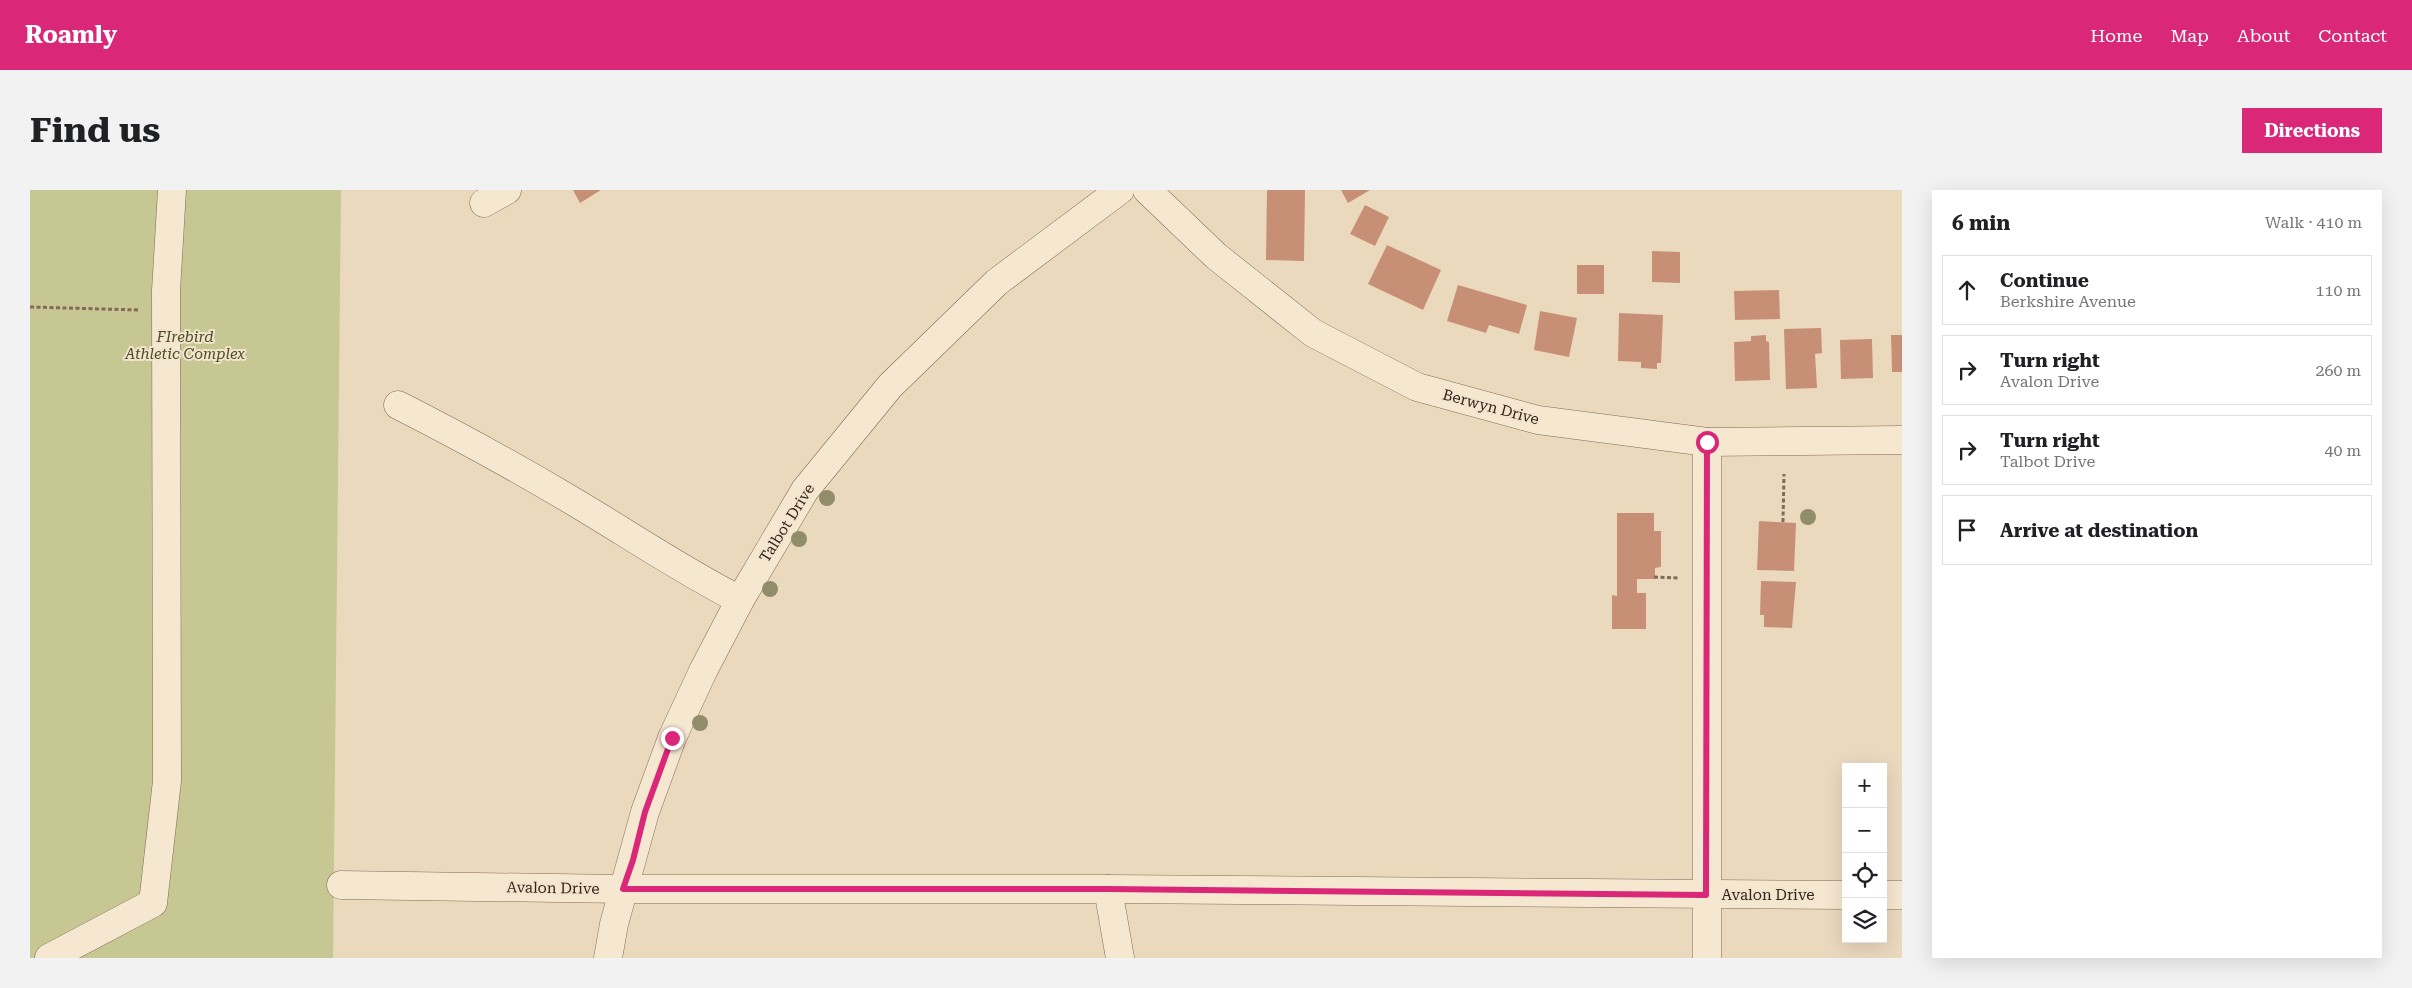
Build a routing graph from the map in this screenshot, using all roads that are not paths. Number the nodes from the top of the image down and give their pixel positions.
1 (172, 190) edge
2 (1120, 190) edge
3 (1147, 190) edge
4 (398, 405) dead end
5 (1902, 440) edge
6 (1707, 442) junction
7 (740, 600) junction
8 (341, 885) dead end
9 (623, 889) junction
10 (1108, 889) junction
11 (1706, 895) junction
12 (1842, 895) edge
13 (1887, 895) edge
14 (1902, 895) edge
15 (49, 958) edge
16 (608, 958) edge
17 (1120, 958) edge
18 (1707, 958) edge

1 - 15 street
2 - 7 street, Talbot Drive
3 - 6 street, Berwyn Drive
4 - 7 street
5 - 6 street, Berwyn Drive
6 - 11 street
7 - 9 street, Talbot Drive
8 - 9 street, Avalon Drive
9 - 10 street, Avalon Drive
9 - 16 street, Talbot Drive
10 - 11 street, Avalon Drive
10 - 17 street
11 - 12 street, Avalon Drive
11 - 18 street
13 - 14 street

